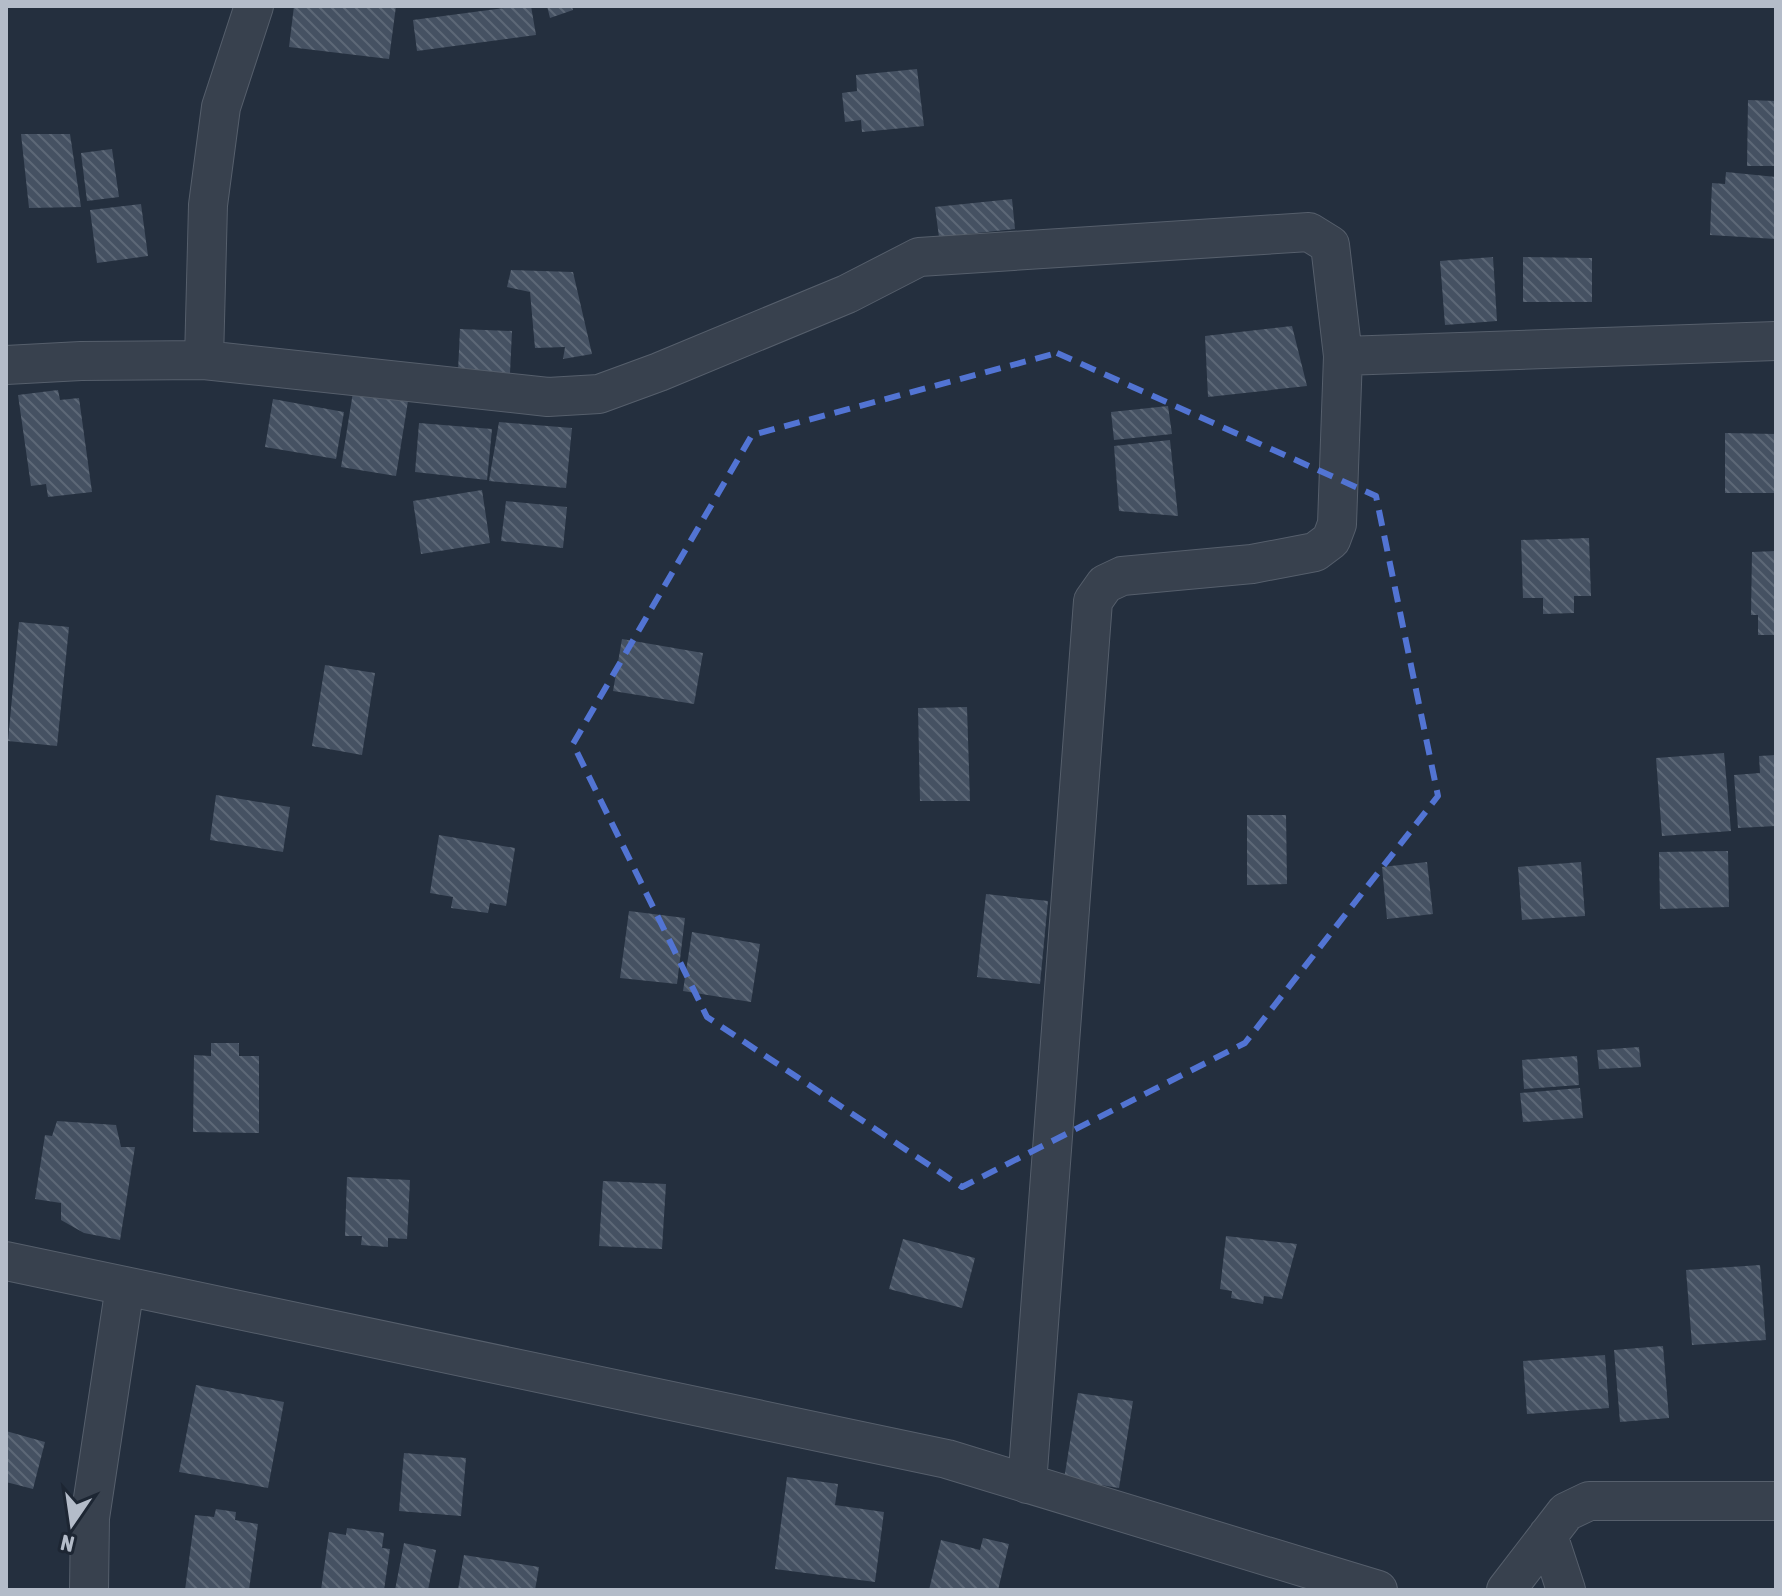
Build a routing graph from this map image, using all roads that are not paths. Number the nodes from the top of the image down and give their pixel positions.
1 (254, 6) edge
2 (1776, 341) edge
3 (1343, 356) junction
4 (204, 360) junction
5 (6, 365) edge
6 (6, 1261) edge
7 (125, 1286) junction
8 (1027, 1484) junction
9 (1776, 1501) edge
10 (1548, 1535) junction
11 (89, 1590) edge
12 (1378, 1590) edge
13 (1506, 1590) edge
14 (1566, 1590) edge

1 - 4 street
2 - 3 street
3 - 4 street
3 - 8 street
4 - 5 street
6 - 7 street
7 - 8 street
7 - 11 street
8 - 12 street
9 - 10 street
10 - 13 street
10 - 14 street

